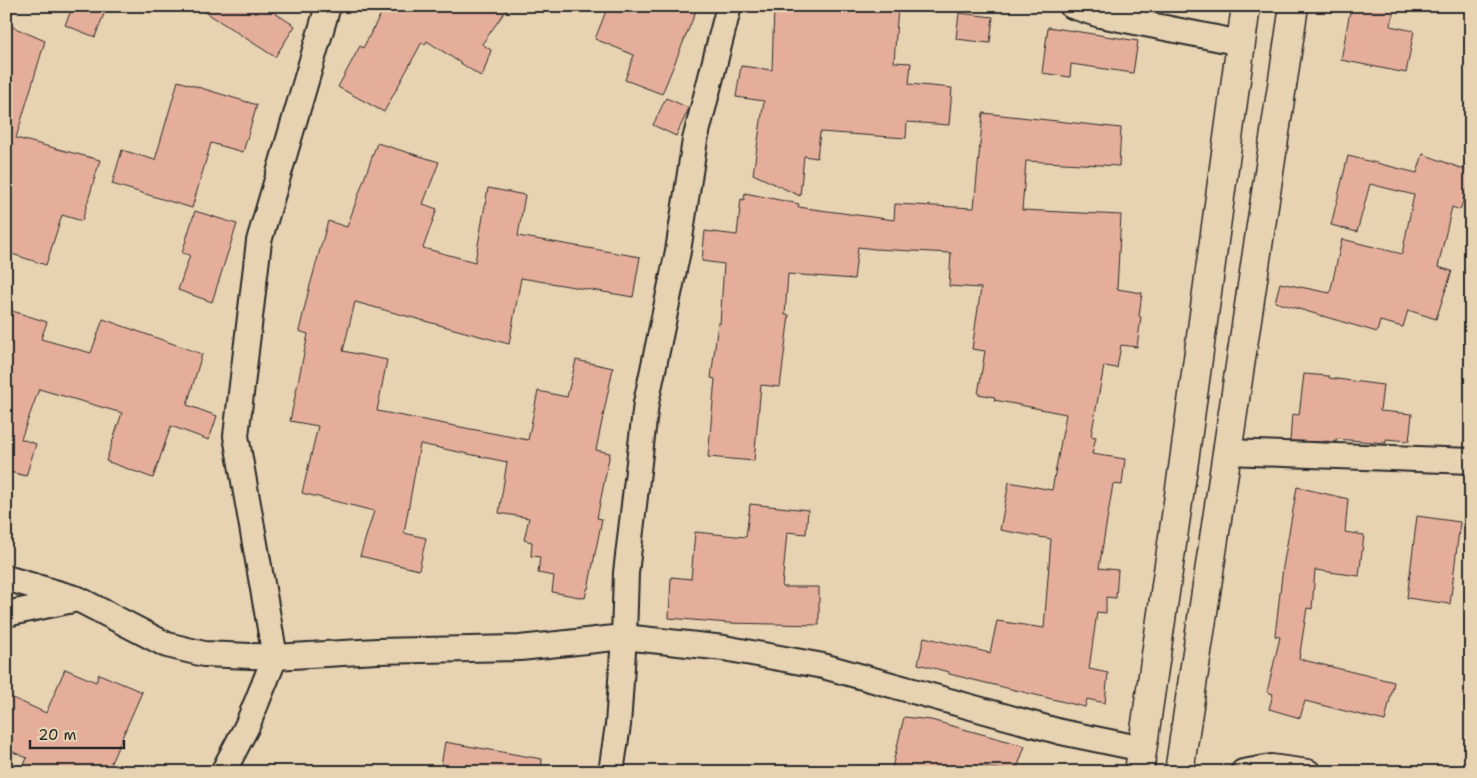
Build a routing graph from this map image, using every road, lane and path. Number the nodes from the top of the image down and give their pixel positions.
1 (328, 6) edge
2 (729, 6) edge
3 (1072, 6) edge
4 (1246, 6) edge
5 (1294, 6) edge
6 (1240, 43) junction
7 (1227, 452) junction
8 (1471, 461) edge
9 (6, 578) edge
10 (78, 599) junction
11 (6, 614) edge
12 (624, 637) junction
13 (275, 657) junction
14 (1141, 760) edge
15 (223, 772) edge
16 (610, 772) edge
17 (1179, 772) edge
18 (1243, 772) edge
19 (1308, 772) edge

1 - 13 street
2 - 12 street
3 - 6 street
4 - 6 street
5 - 7 street
6 - 14 street
7 - 8 street
7 - 17 street
9 - 10 street
10 - 11 street
10 - 13 street
12 - 13 street
12 - 14 street
12 - 16 street
13 - 15 street
18 - 19 street

